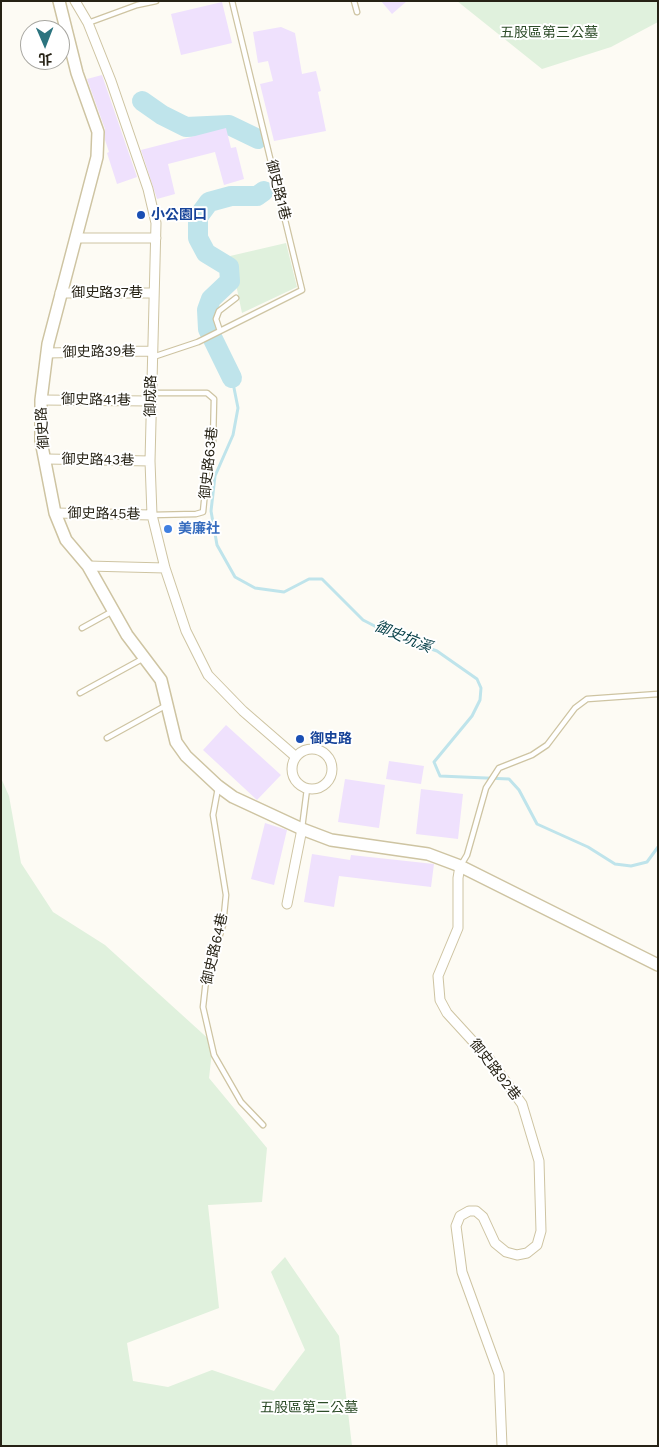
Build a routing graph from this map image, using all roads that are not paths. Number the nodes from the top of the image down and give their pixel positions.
1 (59, 1) edge
2 (75, 1) edge
3 (156, 1) edge
4 (232, 1) edge
5 (354, 1) edge
6 (357, 12) dead end
7 (88, 23) junction
8 (76, 238) junction
9 (156, 238) junction
10 (60, 293) junction
11 (154, 294) junction
12 (236, 298) dead end
13 (220, 331) junction
14 (47, 353) junction
15 (152, 354) junction
16 (151, 397) junction
17 (41, 400) junction
18 (47, 460) junction
19 (150, 461) junction
20 (55, 513) junction
21 (152, 515) junction
22 (88, 566) junction
23 (165, 568) junction
24 (113, 611) junction
25 (82, 628) dead end
26 (144, 658) junction
27 (80, 693) dead end
28 (658, 694) edge
29 (167, 705) junction
30 (107, 738) dead end
31 (296, 757) junction
32 (218, 786) junction
33 (307, 789) junction
34 (302, 829) junction
35 (460, 866) junction
36 (287, 904) dead end
37 (658, 965) edge
38 (263, 1126) dead end
39 (502, 1446) edge

1 - 8 street, 御史路
2 - 7 street, 御成路
3 - 7 lane
4 - 13 lane, 御史路1巷
5 - 6 lane
7 - 9 street, 御成路
8 - 9 street
8 - 10 street, 御史路
9 - 11 street, 御成路
10 - 11 street, 御史路37巷
10 - 14 street, 御史路
11 - 15 street, 御成路
12 - 13 lane
13 - 15 lane
14 - 15 street, 御史路39巷
14 - 17 street, 御史路
15 - 16 street, 御成路
16 - 17 street, 御史路41巷
16 - 19 street, 御成路
16 - 21 lane, 御史路63巷
17 - 18 street, 御史路
18 - 19 street, 御史路43巷
18 - 20 street, 御史路
19 - 21 street, 御成路
20 - 21 street, 御史路45巷
20 - 22 street, 御史路
21 - 23 street, 御成路
22 - 23 street
22 - 24 street, 御史路
23 - 31 street, 御成路
24 - 25 lane
24 - 26 street, 御史路
26 - 27 lane
26 - 29 street, 御史路
28 - 35 lane
29 - 30 lane
29 - 32 street, 御史路
31 - 33 street
31 - 33 street
32 - 34 street, 御史路
32 - 38 lane, 御史路64巷
33 - 34 lane
34 - 35 street, 御史路
34 - 36 street
35 - 37 street, 御史路
35 - 39 street, 御史路92巷

